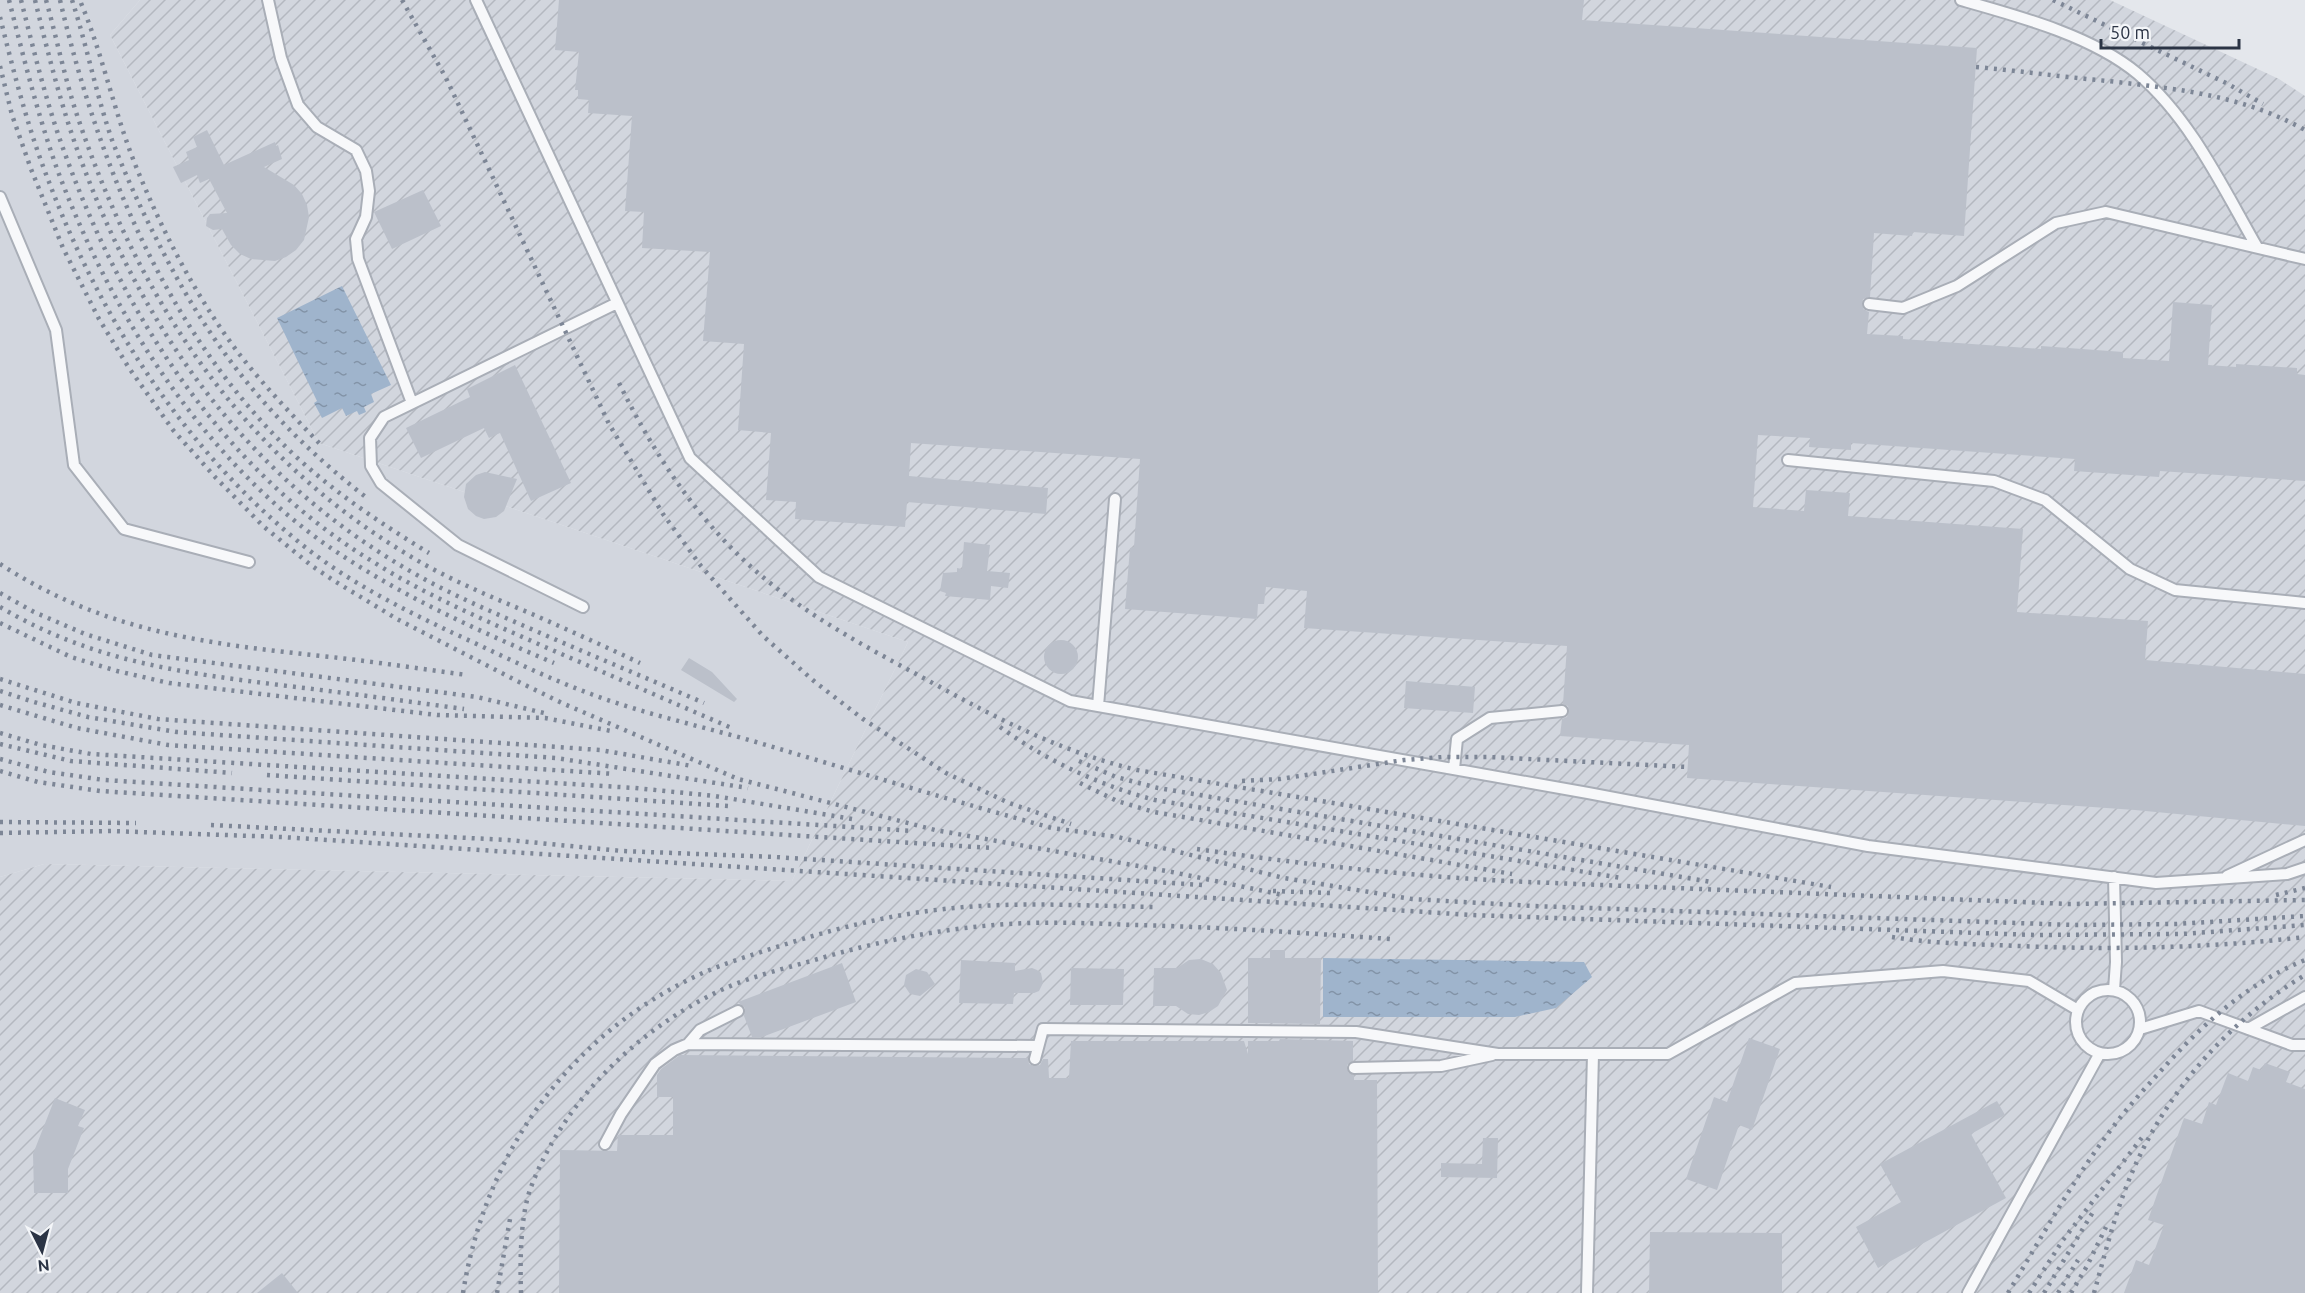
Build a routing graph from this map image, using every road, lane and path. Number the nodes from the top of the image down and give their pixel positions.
1 (268, 0) edge
2 (476, 0) edge
3 (1961, 0) edge
4 (0, 197) edge
5 (2257, 247) junction
6 (2305, 259) edge
7 (617, 303) junction
8 (1869, 303) dead end
9 (412, 404) junction
10 (1788, 460) dead end
11 (1115, 499) dead end
12 (249, 562) dead end
13 (2305, 603) edge
14 (583, 608) dead end
15 (1098, 706) junction
16 (1562, 711) dead end
17 (1454, 769) junction
18 (2305, 840) edge
19 (2305, 868) edge
20 (2114, 877) junction
21 (2221, 878) junction
22 (2114, 990) junction
23 (2305, 998) edge
24 (2078, 1010) junction
25 (738, 1011) dead end
26 (2140, 1029) junction
27 (2248, 1029) junction
28 (688, 1044) junction
29 (2305, 1045) edge
30 (1038, 1046) junction
31 (2100, 1053) junction
32 (1498, 1054) junction
33 (1593, 1054) junction
34 (1035, 1059) dead end
35 (1354, 1068) dead end
36 (605, 1144) dead end
37 (1587, 1293) edge
38 (1968, 1293) edge

1 - 9 lane
2 - 7 lane
3 - 5 lane
4 - 12 lane
5 - 6 lane
5 - 8 lane
7 - 9 lane
7 - 15 lane
9 - 14 lane
10 - 13 lane
11 - 15 lane
15 - 17 lane
16 - 17 lane
17 - 20 lane
18 - 21 lane
19 - 21 lane
20 - 21 lane
20 - 22 lane
22 - 24 lane
22 - 26 lane
23 - 27 lane
24 - 31 lane
24 - 33 lane
25 - 28 lane
26 - 27 lane
26 - 31 lane
27 - 29 lane
28 - 30 lane
28 - 36 lane
30 - 32 lane
30 - 34 lane
31 - 38 lane
32 - 33 lane
32 - 35 lane
33 - 37 lane

